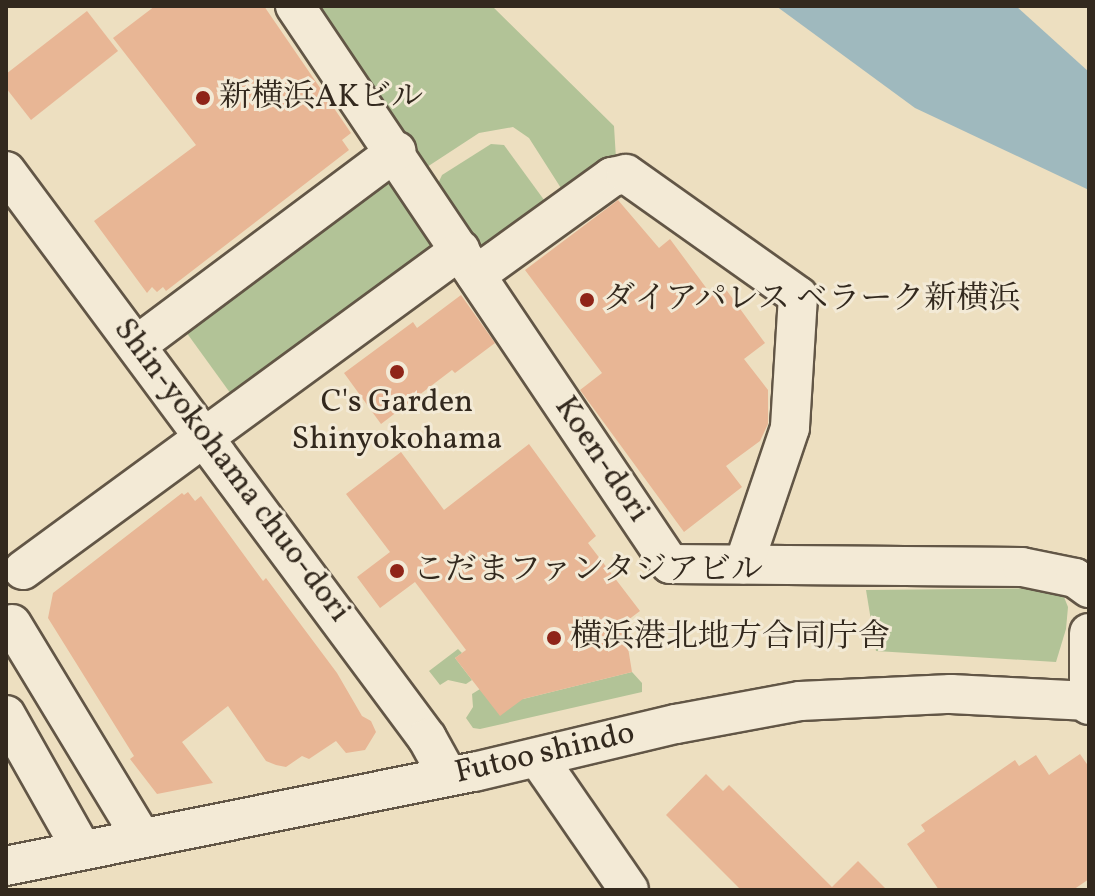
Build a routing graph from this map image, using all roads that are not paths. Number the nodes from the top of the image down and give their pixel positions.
1 (295, 6) edge
2 (396, 151) junction
3 (6, 171) edge
4 (468, 262) junction
5 (137, 345) junction
6 (207, 437) junction
7 (15, 555) edge
8 (744, 564) junction
9 (1089, 588) edge
10 (9, 627) edge
11 (1089, 633) edge
12 (1088, 702) edge
13 (6, 715) edge
14 (538, 758) junction
15 (448, 776) junction
16 (141, 837) junction
17 (82, 850) junction
18 (6, 866) edge
19 (6, 878) edge
20 (14, 890) edge
21 (629, 890) edge

1 - 2 street, Koen-dori
2 - 4 street, Koen-dori
2 - 5 street
3 - 5 street, Shin-yokohama chuo-dori
4 - 6 street
4 - 8 street, Koen-dori
4 - 8 street
5 - 6 street, Shin-yokohama chuo-dori
6 - 7 street
6 - 15 street, Shin-yokohama chuo-dori
7 - 10 street
8 - 9 street, Koen-dori
10 - 16 street
11 - 12 street
12 - 14 street, Futoo shindo
13 - 17 street
14 - 15 street, Futoo shindo
14 - 21 street
15 - 16 street, Futoo shindo
16 - 17 street, Futoo shindo
17 - 18 street, Futoo shindo
19 - 20 street

